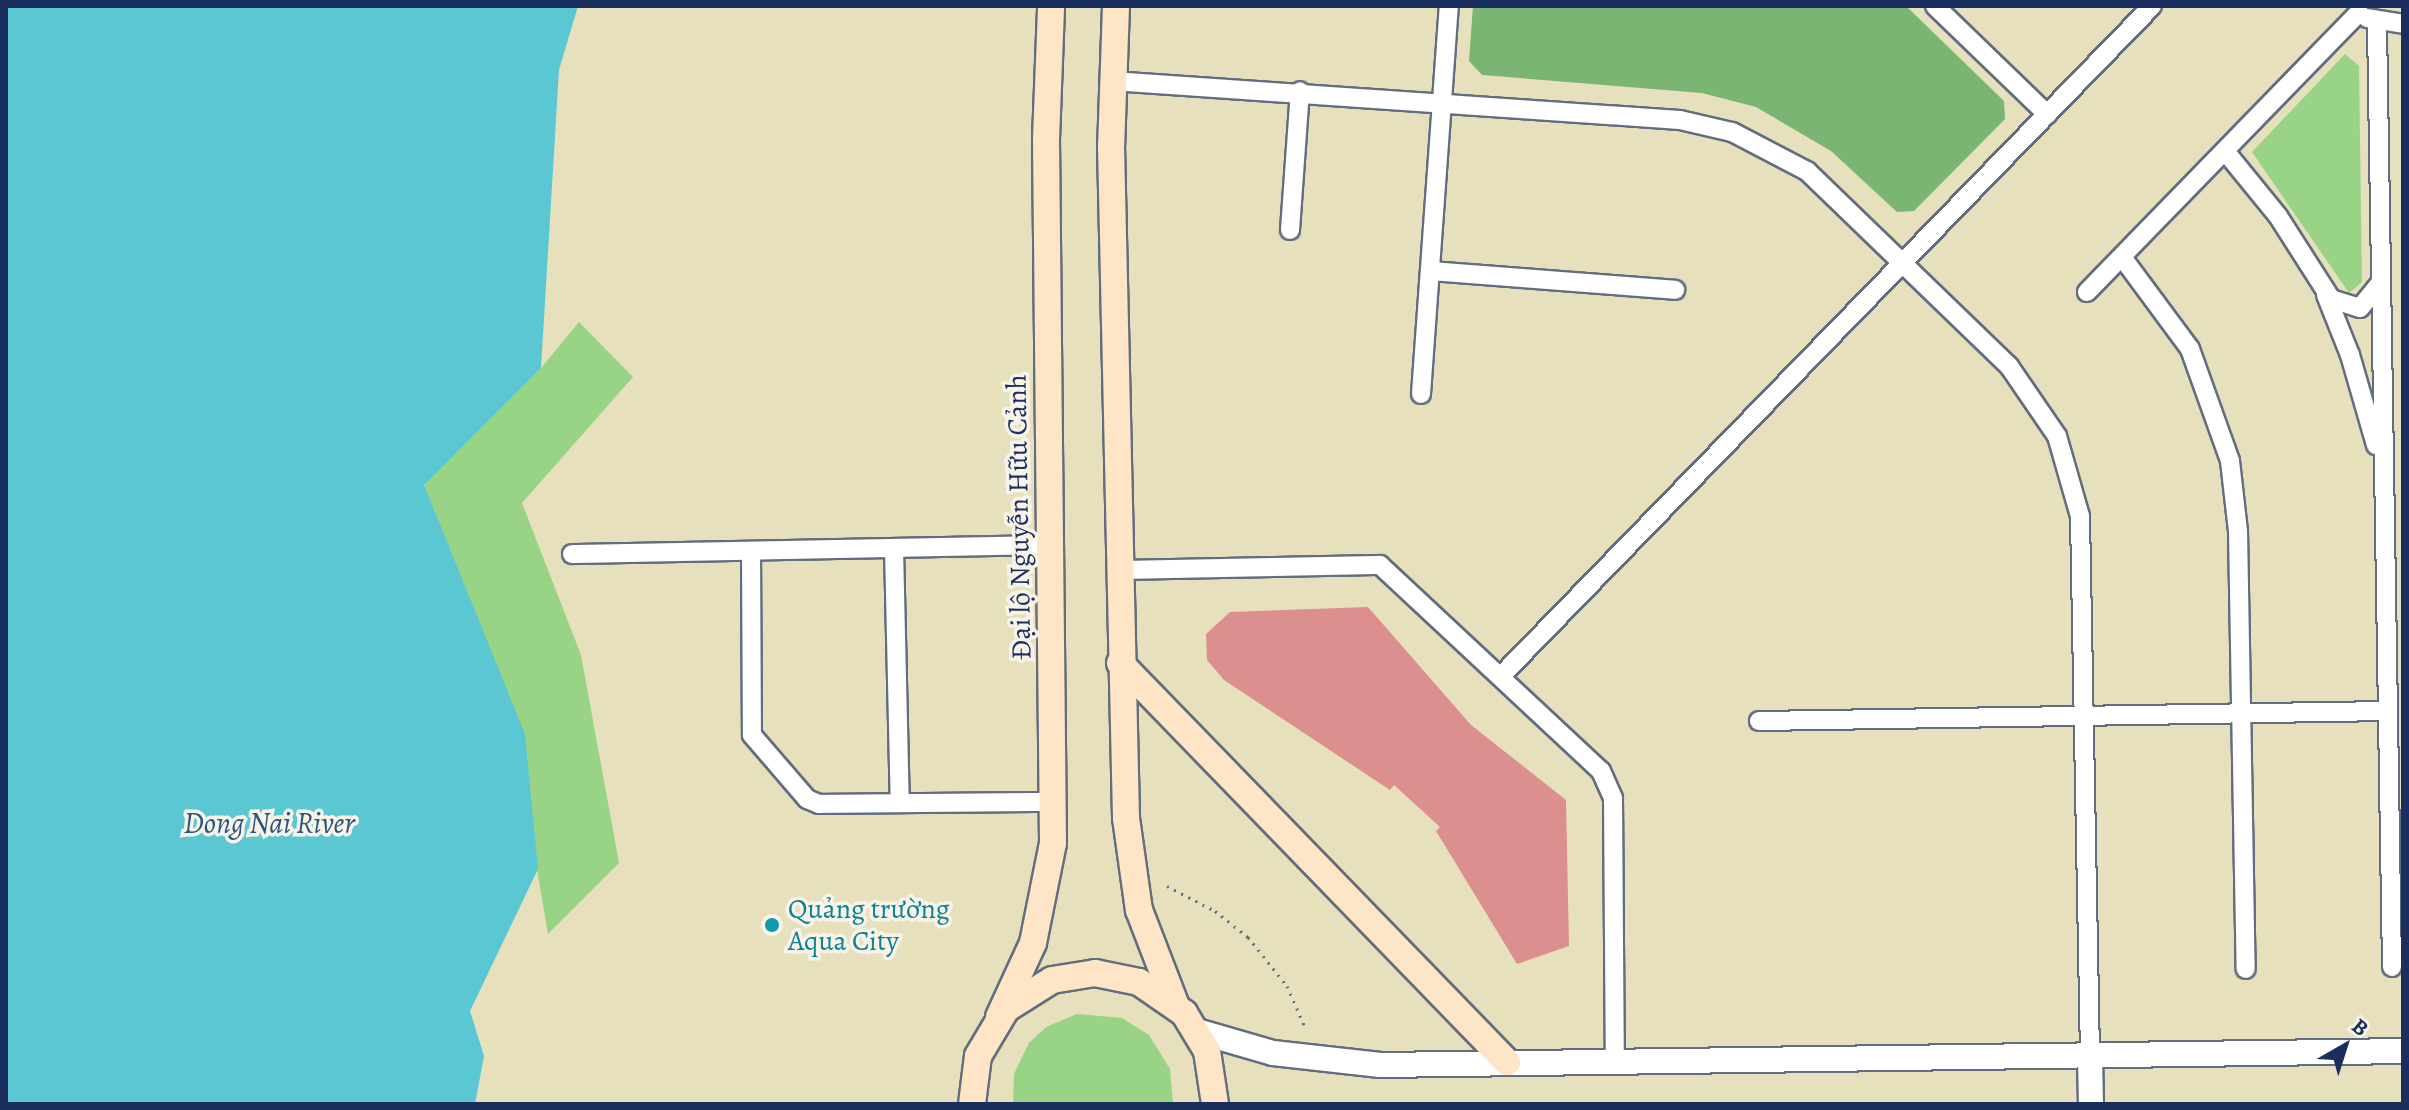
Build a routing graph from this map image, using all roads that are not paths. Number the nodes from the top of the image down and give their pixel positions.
1 (1051, 6) edge
2 (1116, 6) edge
3 (1449, 6) edge
4 (1935, 6) edge
5 (2152, 6) edge
6 (2356, 9) edge
7 (2377, 23) junction
8 (2403, 24) edge
9 (1112, 81) junction
10 (1300, 91) junction
11 (1442, 103) junction
12 (2047, 114) junction
13 (2225, 151) junction
14 (1290, 230) dead end
15 (2122, 257) junction
16 (1904, 262) junction
17 (1430, 271) junction
18 (2381, 280) junction
19 (1675, 290) dead end
20 (2087, 292) dead end
21 (2325, 293) junction
22 (1421, 394) dead end
23 (2403, 419) edge
24 (2377, 420) junction
25 (1051, 545) junction
26 (894, 548) junction
27 (751, 551) junction
28 (572, 554) dead end
29 (1117, 570) junction
30 (1120, 663) junction
31 (1501, 676) junction
32 (2388, 711) junction
33 (2240, 713) junction
34 (2084, 714) junction
35 (1759, 721) dead end
36 (1054, 802) junction
37 (900, 803) junction
38 (2392, 967) dead end
39 (2246, 969) dead end
40 (1176, 1006) junction
41 (999, 1017) junction
42 (1197, 1031) junction
43 (2403, 1051) edge
44 (2090, 1057) junction
45 (1615, 1060) junction
46 (1507, 1062) junction
47 (972, 1104) edge
48 (1215, 1104) edge
49 (2091, 1104) edge

1 - 25 main road, Đại lộ Nguyễn Hữu Cảnh
2 - 9 main road
3 - 11 street
4 - 12 street
5 - 12 street
6 - 7 street
6 - 13 street
7 - 8 street
7 - 18 street
9 - 10 street
9 - 29 main road
10 - 11 street
10 - 14 street
11 - 16 street
11 - 17 street
12 - 16 street
13 - 15 street
13 - 21 street
15 - 20 street
15 - 33 street
16 - 31 street
16 - 34 street
17 - 19 street
17 - 22 street
18 - 21 street
18 - 24 street
21 - 24 street
23 - 24 street
24 - 32 street
25 - 26 street
25 - 36 main road, Đại lộ Nguyễn Hữu Cảnh
26 - 27 street
26 - 37 street
27 - 28 street
27 - 37 street
29 - 30 main road
29 - 31 street
30 - 40 main road
30 - 46 main road
31 - 45 street
32 - 33 street
32 - 38 street
33 - 34 street
33 - 39 street
34 - 35 street
34 - 44 street
36 - 37 street
36 - 41 main road, Đại lộ Nguyễn Hữu Cảnh
40 - 41 main road
40 - 42 main road
41 - 47 main road, Đại lộ Nguyễn Hữu Cảnh
42 - 46 street
42 - 48 main road
43 - 44 street
44 - 45 street
44 - 49 street
45 - 46 street

